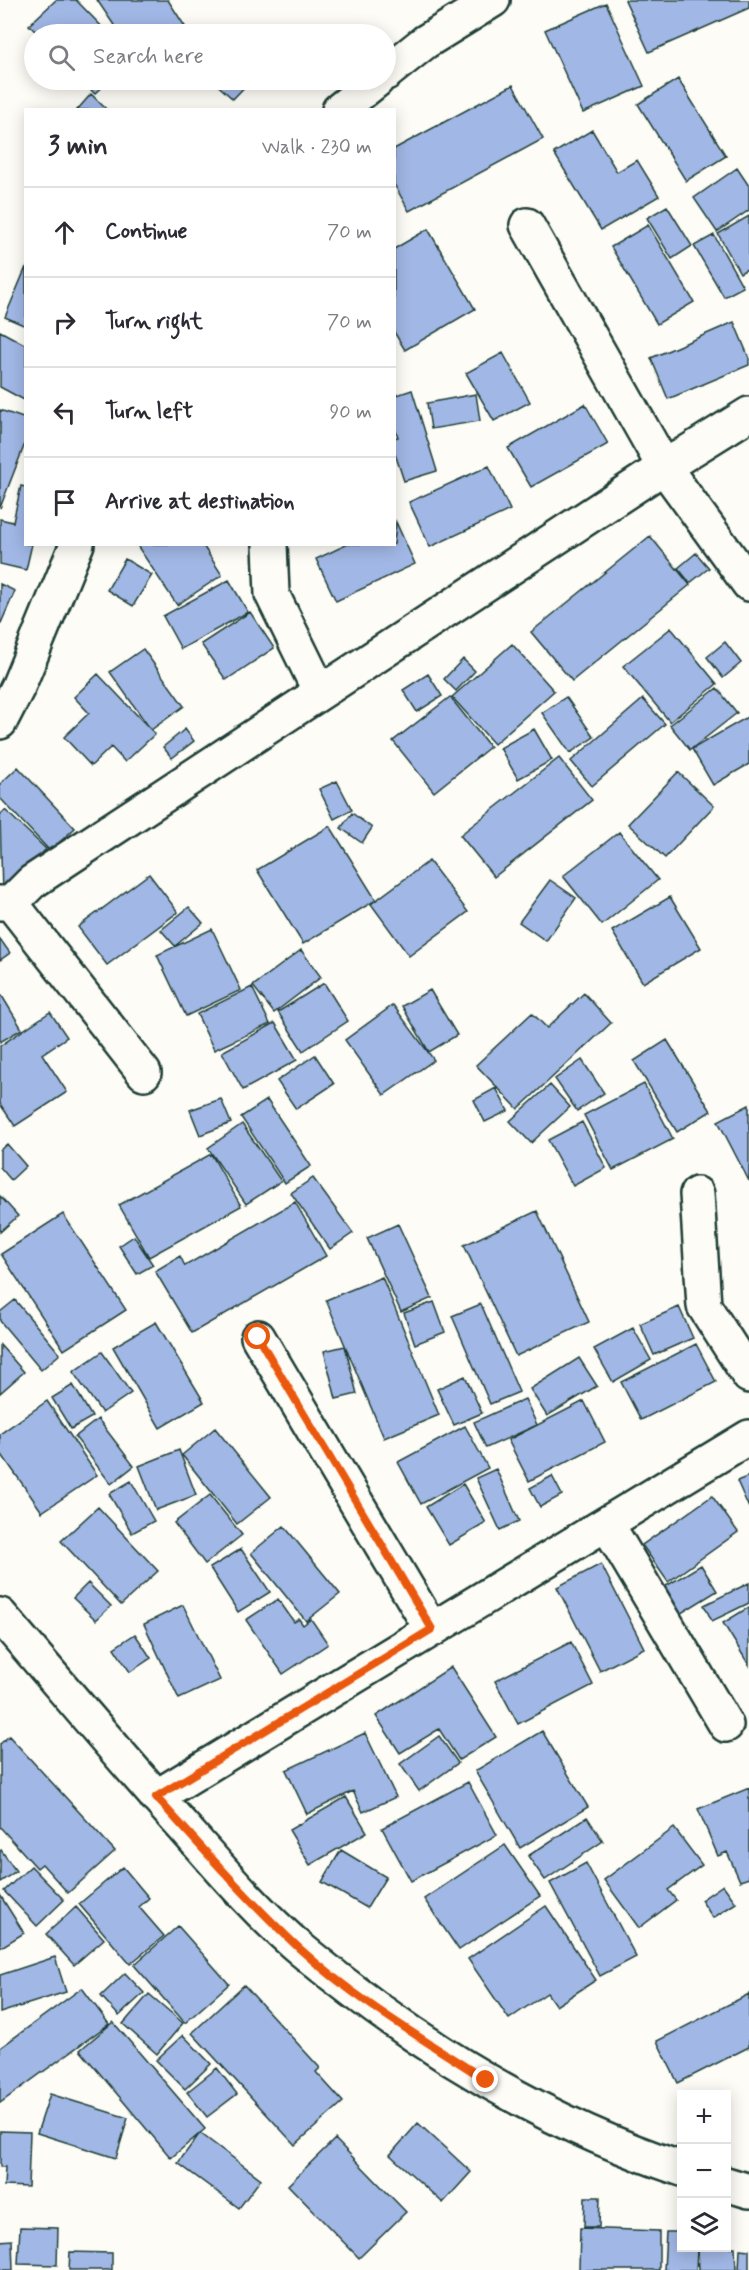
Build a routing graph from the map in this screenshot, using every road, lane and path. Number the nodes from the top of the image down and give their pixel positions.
1 (493, 0) edge
2 (396, 65) edge
3 (364, 90) edge
4 (342, 108) edge
5 (527, 225) dead end
6 (749, 414) edge
7 (664, 467) junction
8 (76, 546) edge
9 (270, 546) edge
10 (749, 584) edge
11 (320, 692) junction
12 (0, 722) edge
13 (6, 903) edge
14 (144, 1073) dead end
15 (697, 1194) dead end
16 (258, 1337) dead end
17 (749, 1376) edge
18 (749, 1437) edge
19 (607, 1524) junction
20 (0, 1615) edge
21 (432, 1629) junction
22 (726, 1725) dead end
23 (156, 1797) junction
24 (677, 2167) edge
25 (731, 2186) edge
26 (749, 2191) edge

1 - 2 street
3 - 4 street
5 - 7 street
6 - 7 street
7 - 10 street
7 - 11 street
8 - 12 street
9 - 11 street
11 - 13 street
13 - 14 street
15 - 17 street
16 - 21 street
18 - 19 street
19 - 21 street
19 - 22 street
20 - 23 street
21 - 23 street
23 - 24 street
25 - 26 street

